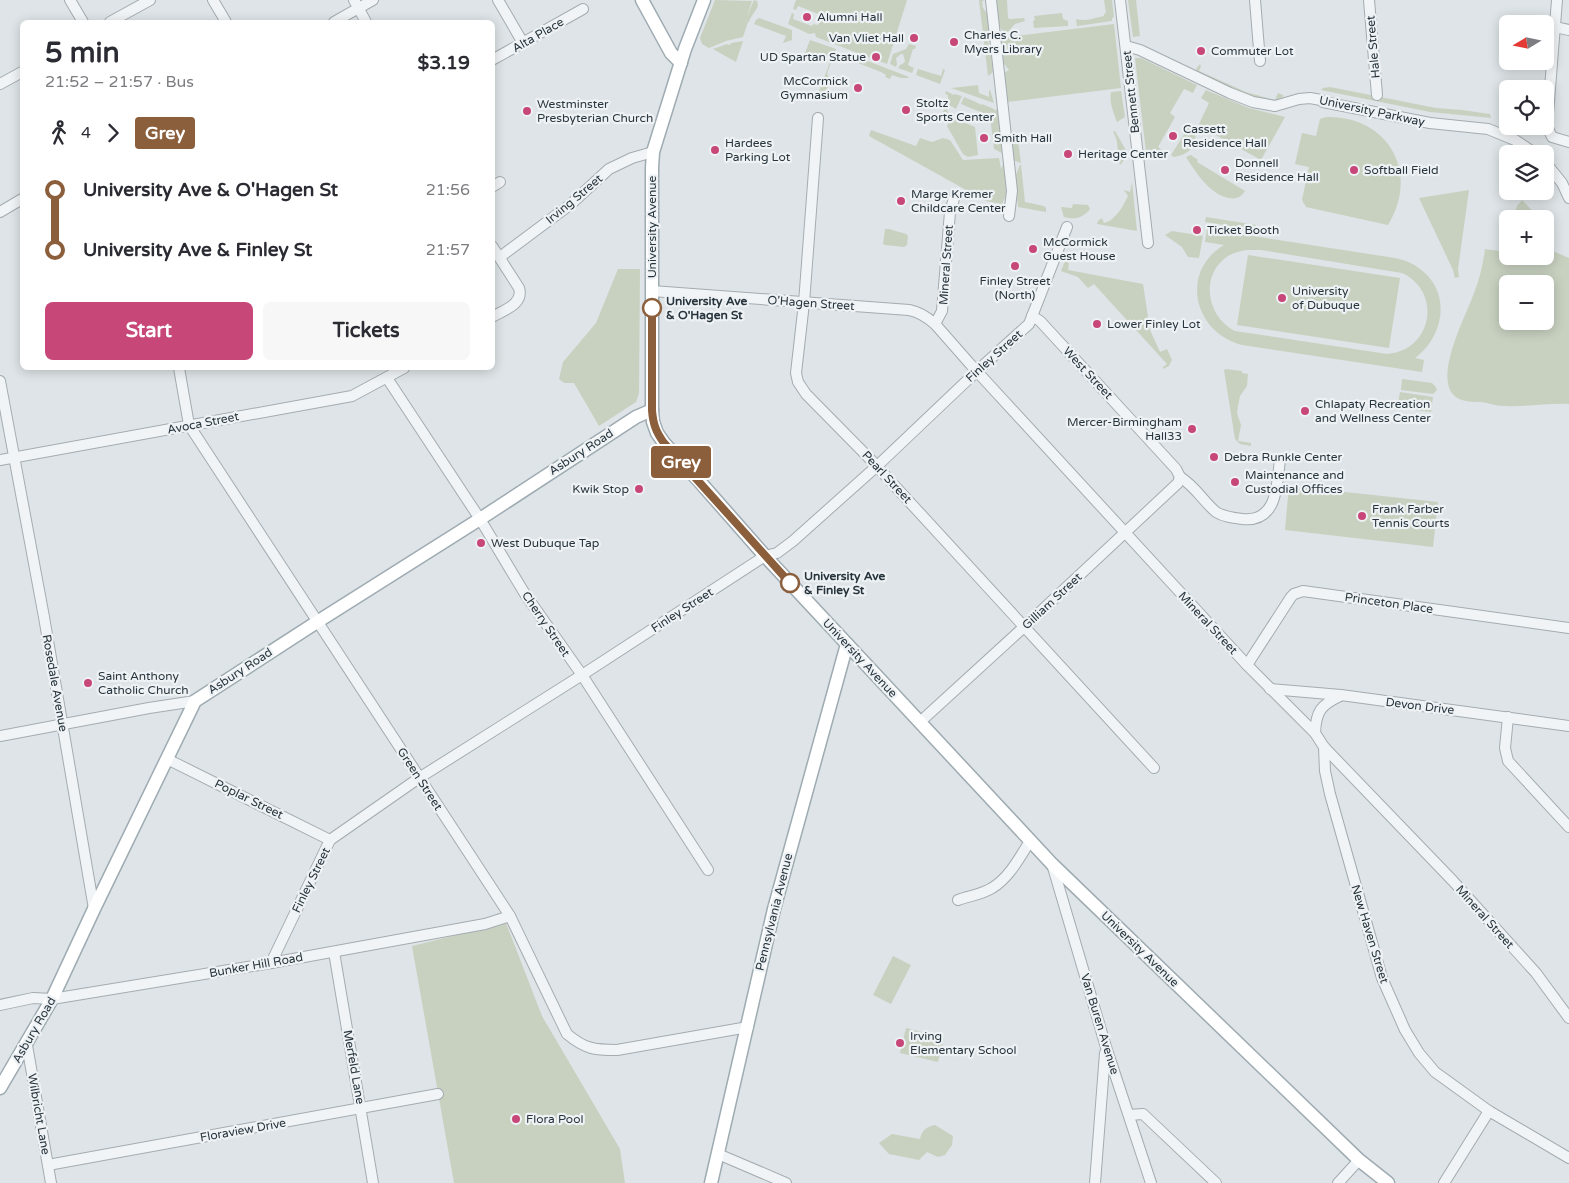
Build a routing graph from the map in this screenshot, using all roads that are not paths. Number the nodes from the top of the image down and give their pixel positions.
1 (70, 0) edge
2 (150, 0) edge
3 (213, 0) edge
4 (373, 0) edge
5 (498, 0) edge
6 (642, 0) edge
7 (704, 0) edge
8 (991, 0) edge
9 (1120, 0) edge
10 (1255, 0) edge
11 (1369, 0) edge
12 (1557, 0) edge
13 (356, 4) edge
14 (583, 9) dead end
15 (82, 20) edge
16 (114, 20) edge
17 (225, 20) edge
18 (336, 20) edge
19 (365, 20) edge
20 (1555, 27) junction
21 (1569, 30) edge
22 (523, 43) junction
23 (1126, 46) junction
24 (495, 58) edge
25 (1260, 61) dead end
26 (681, 63) junction
27 (20, 73) edge
28 (0, 84) edge
29 (1377, 95) dead end
30 (818, 118) dead end
31 (1569, 142) edge
32 (1522, 145) edge
33 (653, 152) junction
34 (1554, 173) edge
35 (955, 195) dead end
36 (1569, 198) edge
37 (20, 201) edge
38 (0, 212) edge
39 (1009, 216) dead end
40 (1067, 227) dead end
41 (1148, 243) dead end
42 (495, 250) edge
43 (500, 257) junction
44 (652, 291) junction
45 (804, 303) junction
46 (495, 315) edge
47 (1032, 316) junction
48 (936, 324) junction
49 (179, 370) edge
50 (401, 370) edge
51 (977, 371) junction
52 (387, 378) junction
53 (0, 387) edge
54 (652, 410) junction
55 (189, 425) junction
56 (14, 458) junction
57 (1280, 459) dead end
58 (0, 460) edge
59 (877, 466) junction
60 (1180, 477) junction
61 (480, 519) junction
62 (1124, 532) junction
63 (765, 556) junction
64 (317, 622) junction
65 (1024, 627) junction
66 (1569, 628) edge
67 (846, 644) junction
68 (1247, 665) junction
69 (582, 675) junction
70 (1270, 689) junction
71 (1341, 695) junction
72 (195, 701) junction
73 (1508, 717) junction
74 (920, 722) junction
75 (62, 725) junction
76 (1569, 726) edge
77 (1315, 733) junction
78 (0, 736) edge
79 (1324, 747) junction
80 (168, 759) junction
81 (1154, 768) dead end
82 (419, 778) junction
83 (1569, 827) edge
84 (330, 840) junction
85 (1030, 841) junction
86 (1052, 864) junction
87 (708, 870) dead end
88 (958, 900) dead end
89 (94, 909) junction
90 (510, 916) junction
91 (334, 952) junction
92 (271, 963) junction
93 (52, 1000) junction
94 (0, 1005) edge
95 (1569, 1018) edge
96 (748, 1027) junction
97 (27, 1045) junction
98 (1106, 1047) junction
99 (0, 1088) edge
100 (438, 1094) dead end
101 (360, 1108) junction
102 (1489, 1111) junction
103 (1129, 1115) junction
104 (718, 1154) junction
105 (1569, 1158) edge
106 (1359, 1160) junction
107 (48, 1165) junction
108 (51, 1183) edge
109 (373, 1183) edge
110 (712, 1183) edge
111 (786, 1183) edge
112 (1095, 1183) edge
113 (1151, 1183) edge
114 (1216, 1183) edge
115 (1338, 1183) edge
116 (1388, 1183) edge
117 (1444, 1183) edge

1 - 15 street
2 - 16 street
3 - 17 street
4 - 13 street
5 - 22 street
6 - 26 main road
7 - 26 main road, University Avenue
8 - 39 street
9 - 23 street, Bennett Street
10 - 25 street
11 - 29 street, Hale Street
12 - 20 street
13 - 18 street
13 - 19 street
14 - 22 street, Alta Place
20 - 21 street
20 - 31 street
22 - 24 street, Alta Place
23 - 32 street, University Parkway
23 - 41 street, Bennett Street
26 - 33 main road, University Avenue
27 - 28 street
30 - 45 street, Pearl Street
33 - 43 street, Irving Street
33 - 44 main road, University Avenue
34 - 36 street
35 - 48 street, Mineral Street
37 - 38 street
40 - 47 street, Finley Street
42 - 43 street
43 - 46 street
44 - 45 street, O'Hagen Street
44 - 54 main road, University Avenue
45 - 48 street, O'Hagen Street
45 - 59 street, Pearl Street
47 - 51 street, Finley Street
47 - 60 street, West Street
48 - 51 street, Mineral Street
49 - 55 street, Green Street
50 - 52 street, Avoca Street
51 - 59 street, Finley Street
51 - 62 street, Mineral Street
52 - 55 street, Avoca Street
52 - 61 street, Cherry Street
53 - 56 street, Rosedale Avenue
54 - 61 main road, Asbury Road
54 - 63 main road, University Avenue
55 - 56 street, Avoca Street
55 - 64 street, Green Street
56 - 58 street, Avoca Street
56 - 75 street, Rosedale Avenue
57 - 60 street, West Street
59 - 63 street, Finley Street
59 - 65 street, Pearl Street
60 - 62 street, Gilliam Street
61 - 64 main road, Asbury Road
61 - 69 street, Cherry Street
62 - 65 street, Gilliam Street
62 - 68 street, Mineral Street
63 - 67 main road, University Avenue
63 - 69 street, Finley Street
64 - 72 main road, Asbury Road
64 - 82 street, Green Street
65 - 74 street, Gilliam Street
65 - 81 street, Pearl Street
66 - 68 street, Princeton Place
67 - 74 main road, University Avenue
67 - 96 main road, Pennsylvania Avenue
68 - 70 street, Mineral Street
69 - 82 street, Finley Street
69 - 87 street, Cherry Street
70 - 71 street, Devon Drive
70 - 77 street, Mineral Street
71 - 73 street, Devon Drive
71 - 77 street
72 - 75 street
72 - 80 main road, Asbury Road
73 - 76 street, Devon Drive
73 - 83 street
74 - 85 main road, University Avenue
75 - 78 street
75 - 89 street, Rosedale Avenue
77 - 79 street, Mineral Street
79 - 95 street, Mineral Street
79 - 102 street, New Haven Street
80 - 84 street, Poplar Street
80 - 89 main road, Asbury Road
82 - 84 street, Finley Street
82 - 90 street, Green Street
84 - 92 street, Finley Street
85 - 86 main road, University Avenue
85 - 88 street
86 - 98 street, Van Buren Avenue
86 - 106 main road, University Avenue
89 - 93 main road, Asbury Road
90 - 91 street, Bunker Hill Road
90 - 96 street, Green Street
91 - 92 street, Bunker Hill Road
91 - 101 street, Merfeld Lane
92 - 93 street, Bunker Hill Road
93 - 94 street, Bunker Hill Road
93 - 97 main road, Asbury Road
96 - 104 main road, Pennsylvania Avenue
97 - 99 main road, Asbury Road
97 - 107 street, Wilbricht Lane
98 - 103 street, Van Buren Avenue
98 - 112 street
100 - 101 street, Floraview Drive
101 - 107 street, Floraview Drive
101 - 109 street, Merfeld Lane
102 - 105 street, New Haven Street
102 - 117 street
103 - 113 street, Van Buren Avenue
103 - 114 street
104 - 110 main road, Pennsylvania Avenue
104 - 111 street
106 - 115 street
106 - 116 main road, University Avenue
107 - 108 street, Wilbricht Lane

